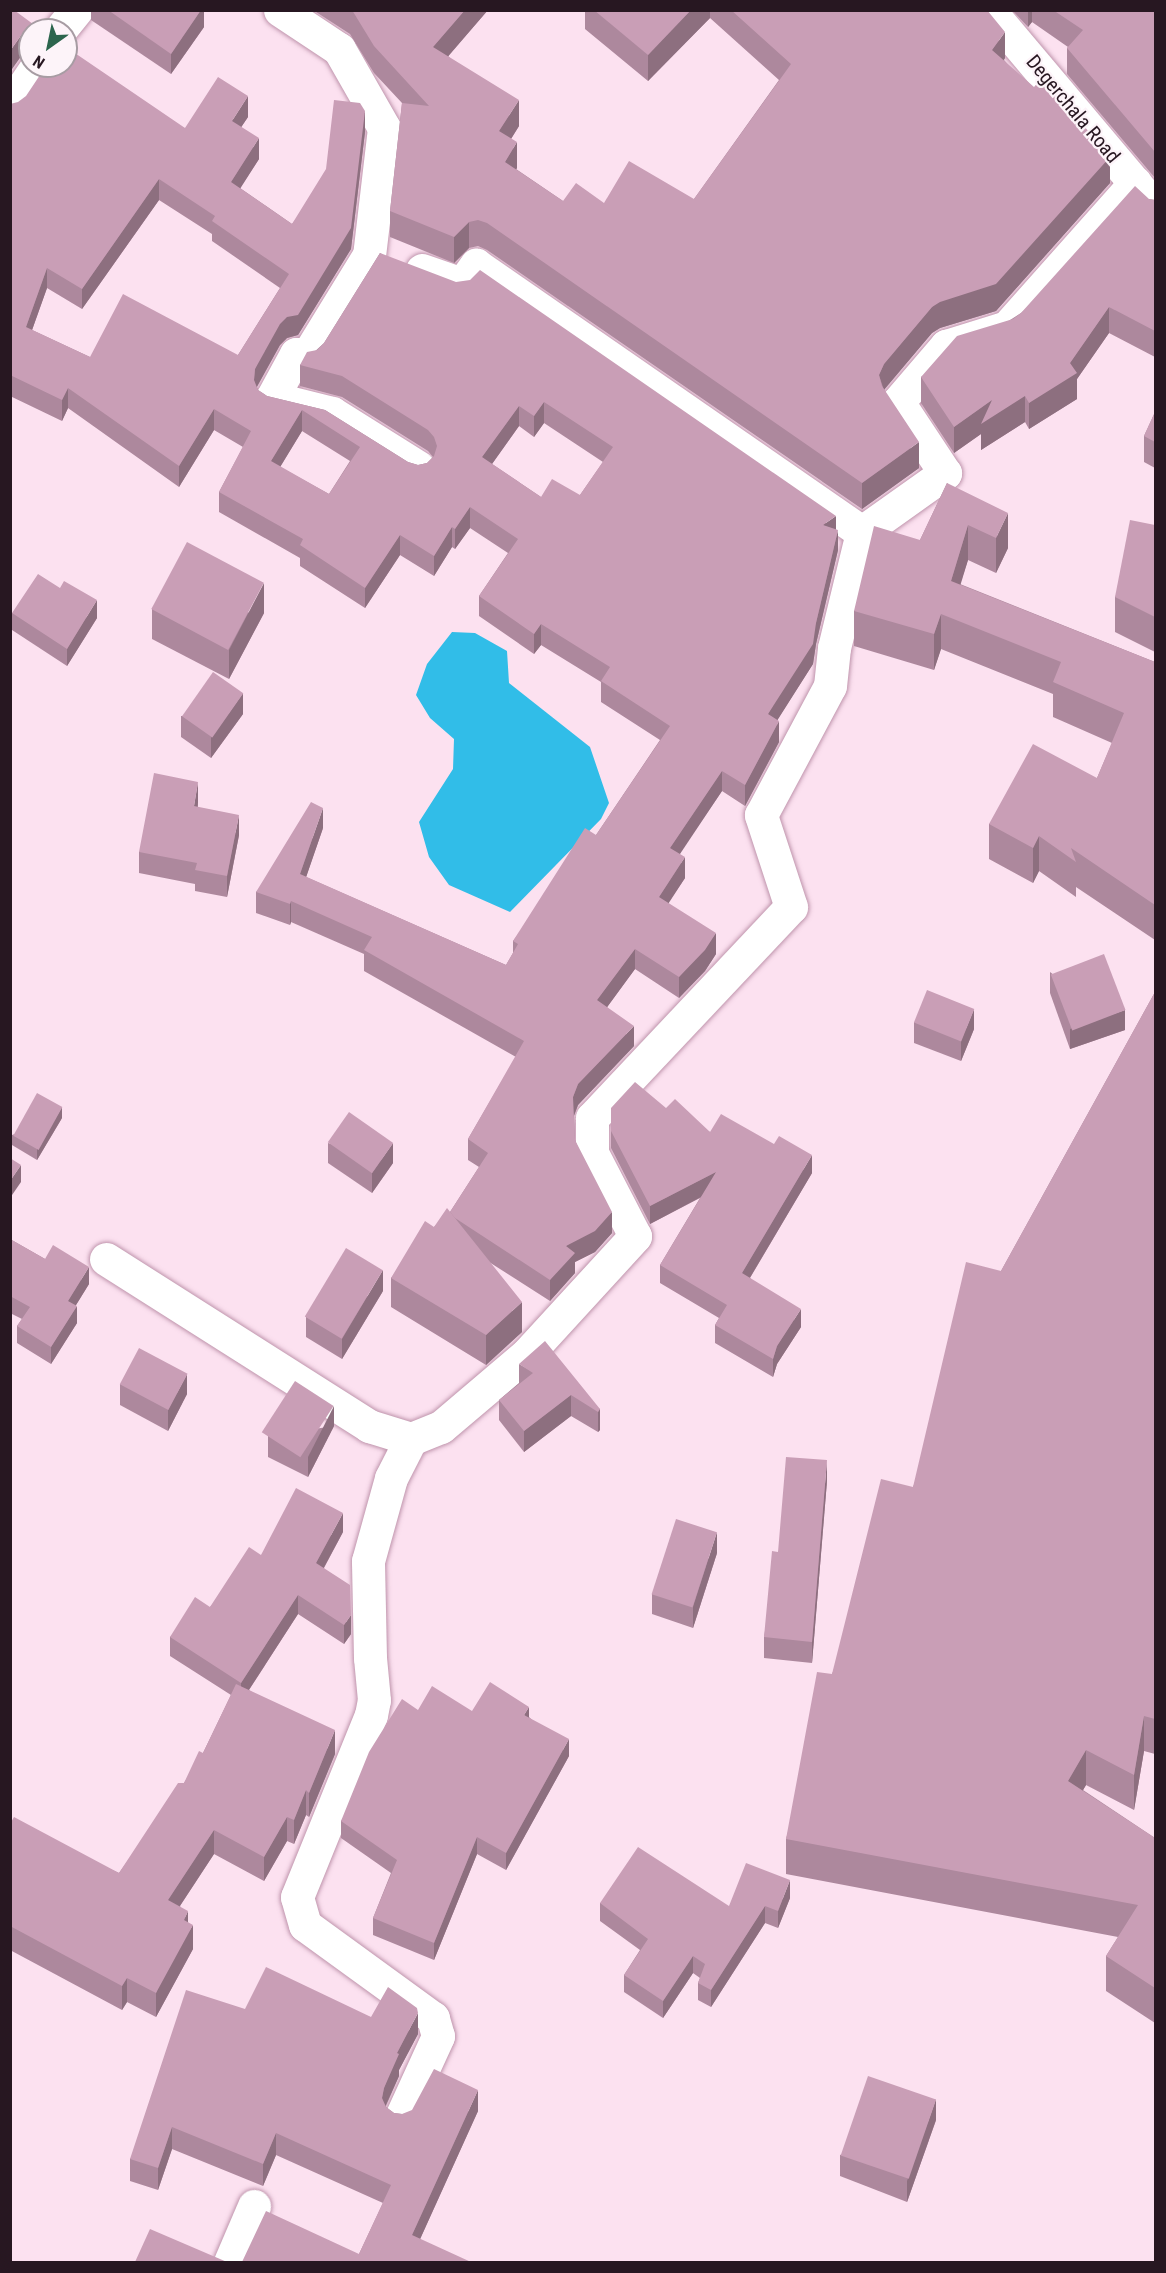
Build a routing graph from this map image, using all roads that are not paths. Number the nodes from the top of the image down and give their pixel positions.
1 (280, 10) edge
2 (989, 10) edge
3 (29, 78) edge
4 (10, 106) edge
5 (1135, 183) junction
6 (1155, 208) edge
7 (369, 249) junction
8 (418, 467) edge
9 (862, 532) junction
10 (106, 1259) dead end
11 (411, 1439) junction
12 (401, 2117) edge
13 (254, 2206) dead end
14 (230, 2262) edge

1 - 7 street
2 - 5 street, Degerchala Road
3 - 4 street
5 - 6 street, Degerchala Road
5 - 9 street
7 - 8 street
7 - 9 street
9 - 11 street
10 - 11 street
11 - 12 street
13 - 14 street

